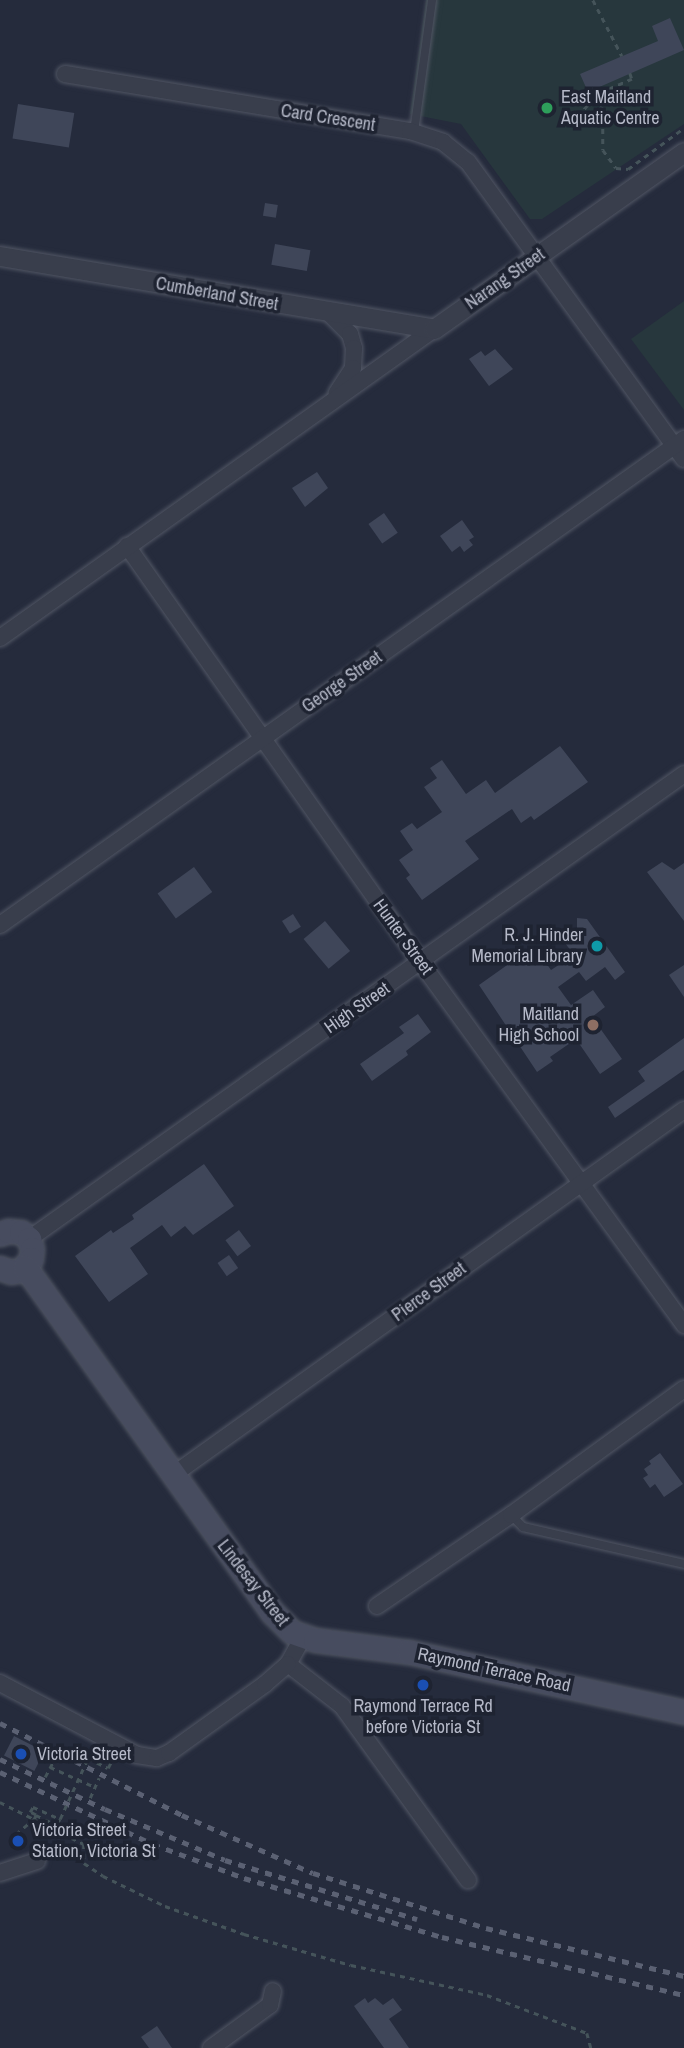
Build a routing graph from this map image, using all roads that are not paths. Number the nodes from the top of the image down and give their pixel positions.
1 (432, 0) edge
2 (65, 74) dead end
3 (414, 132) junction
4 (684, 152) edge
5 (0, 256) edge
6 (537, 257) junction
7 (330, 314) junction
8 (433, 329) junction
9 (327, 406) junction
10 (681, 448) edge
11 (127, 546) junction
12 (0, 638) edge
13 (262, 737) junction
14 (684, 774) edge
15 (0, 925) edge
16 (421, 963) junction
17 (684, 1110) edge
18 (582, 1182) junction
19 (11, 1231) edge
20 (25, 1267) junction
21 (0, 1268) edge
22 (684, 1325) edge
23 (684, 1389) edge
24 (173, 1475) junction
25 (511, 1515) junction
26 (684, 1564) edge
27 (377, 1606) dead end
28 (303, 1637) junction
29 (288, 1664) junction
30 (0, 1683) edge
31 (684, 1712) edge
32 (37, 1861) road end
33 (0, 1873) edge
34 (468, 1880) dead end
35 (273, 1991) dead end
36 (211, 2048) edge

1 - 3 lane
2 - 3 street, Card Crescent
3 - 6 street, Card Crescent
4 - 6 street, Narang Street
5 - 7 street, Cumberland Street
6 - 8 street, Narang Street
6 - 10 street, Card Crescent
7 - 8 street, Cumberland Street
7 - 9 street, Narang Street
8 - 9 street, Narang Street
9 - 11 street, Narang Street
10 - 13 street, George Street
11 - 12 street, Narang Street
11 - 13 street, Hunter Street
13 - 15 street, George Street
13 - 16 street, Hunter Street
14 - 16 street, High Street
16 - 18 street, Hunter Street
16 - 19 street, High Street
17 - 18 street, Pierce Street
18 - 22 street, Hunter Street
18 - 24 street, Pierce Street
19 - 20 main road
20 - 21 main road
20 - 24 main road, Lindesay Street
23 - 25 street
24 - 28 main road, Lindesay Street
25 - 26 lane
25 - 27 street
28 - 29 street, Lindesay Street
28 - 31 main road, Raymond Terrace Road
29 - 30 street
29 - 34 street
32 - 33 street
35 - 36 street

